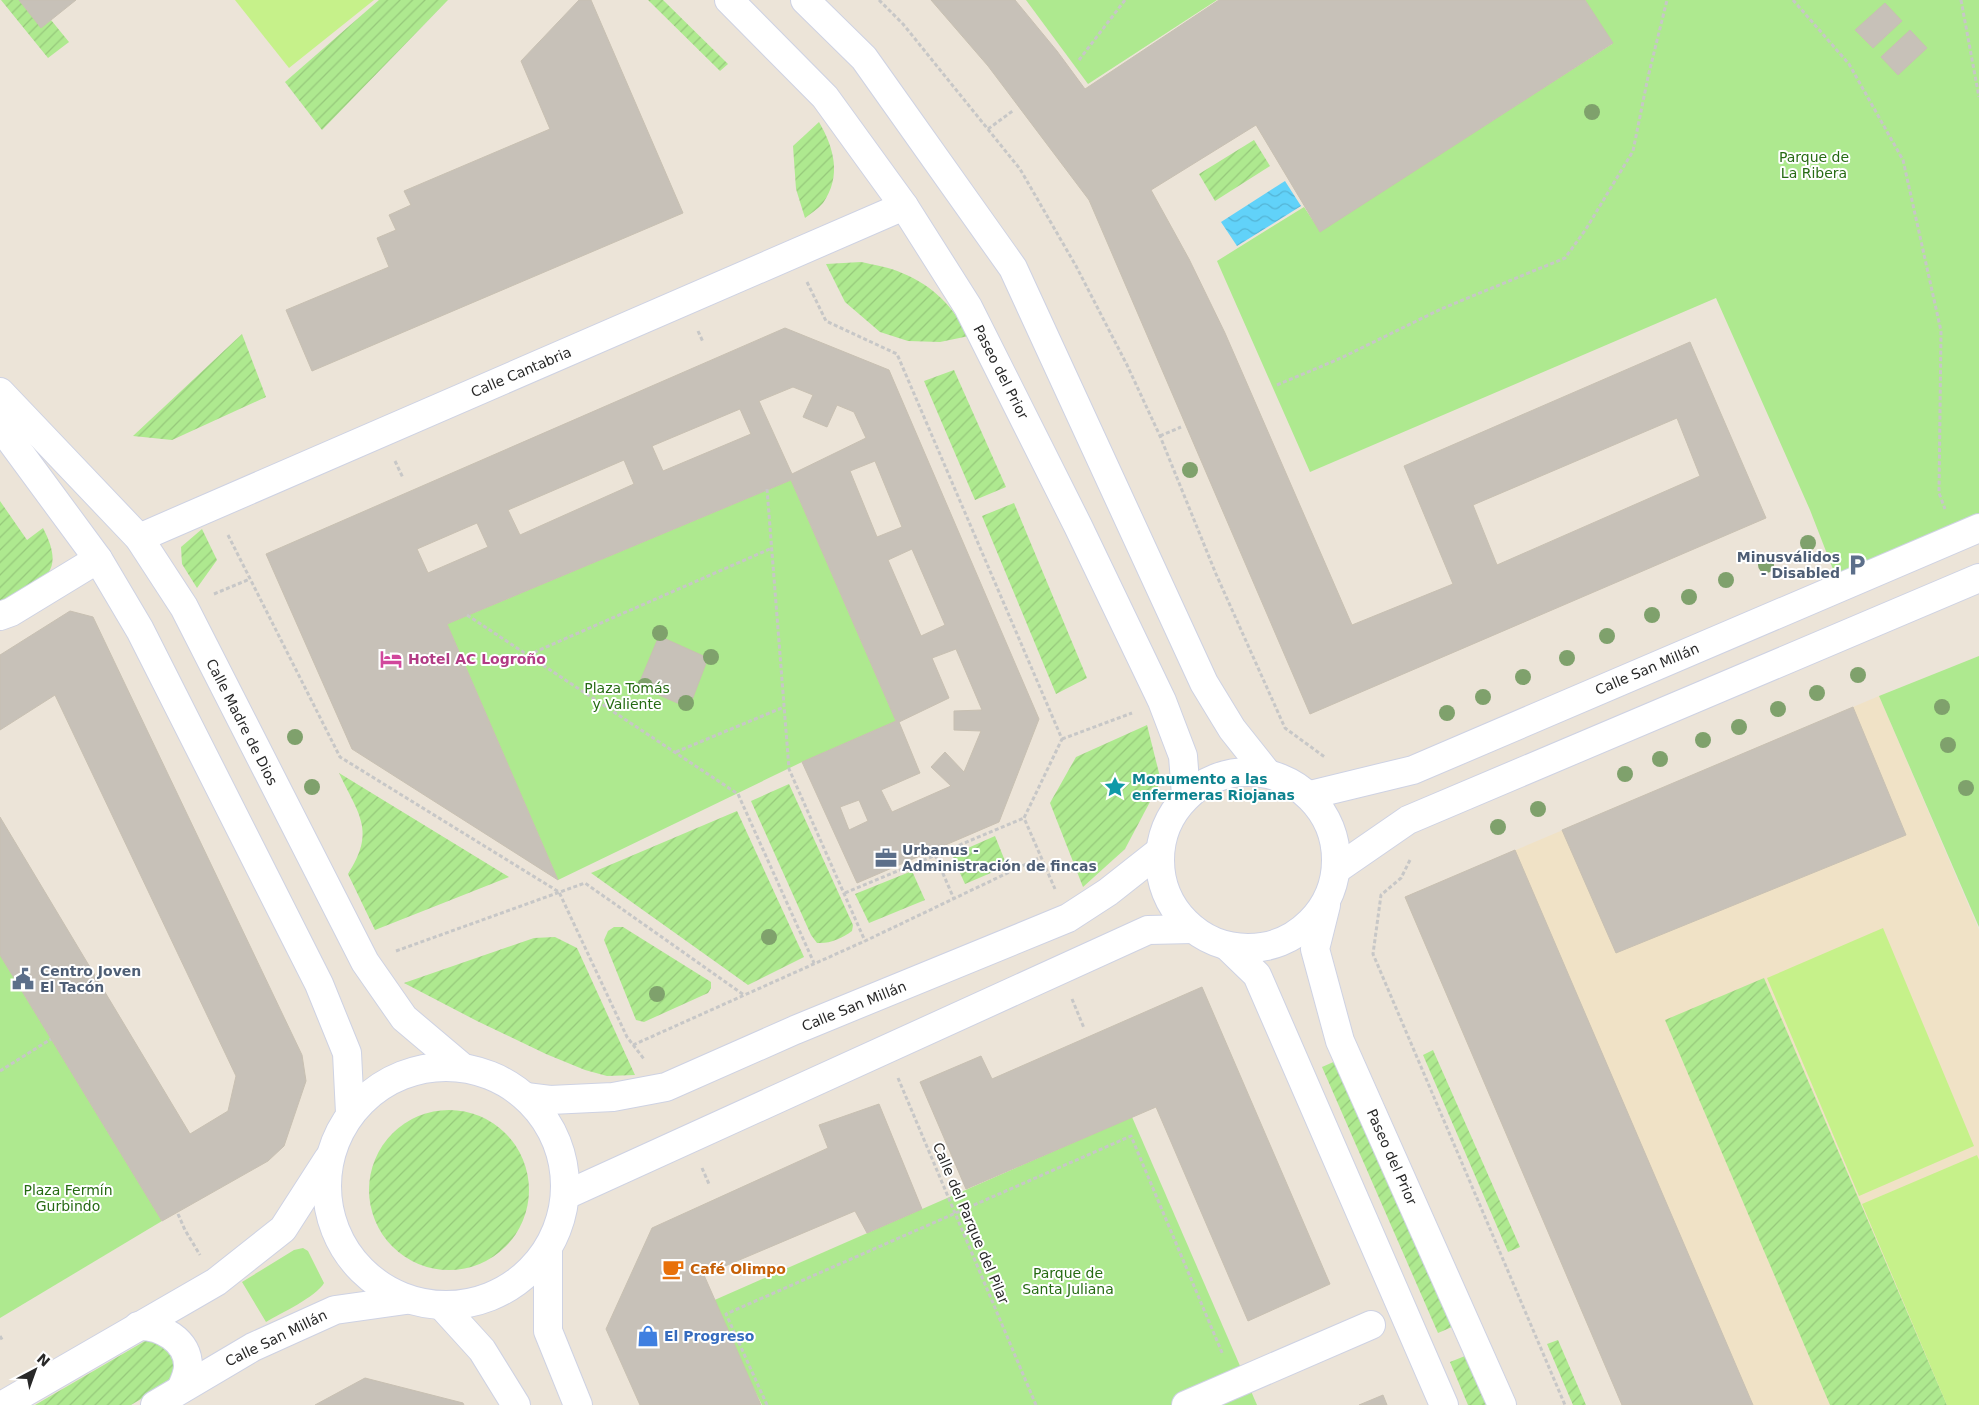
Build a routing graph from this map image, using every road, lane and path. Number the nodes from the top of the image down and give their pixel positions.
1 (729, 0) edge
2 (805, 0) edge
3 (879, 0) edge
4 (1125, 0) edge
5 (1668, 0) edge
6 (1793, 0) edge
7 (1961, 0) edge
8 (1079, 60) dead end
9 (1979, 97) edge
10 (1014, 110) dead end
11 (988, 129) junction
12 (904, 206) junction
13 (794, 254) junction
14 (1277, 385) dead end
15 (3, 407) edge
16 (1181, 427) dead end
17 (1160, 436) junction
18 (767, 489) dead end
19 (213, 506) junction
20 (1968, 533) edge
21 (139, 538) junction
22 (772, 548) junction
23 (98, 559) junction
24 (1979, 578) edge
25 (250, 579) junction
26 (184, 607) junction
27 (467, 615) dead end
28 (0, 616) edge
29 (528, 655) junction
30 (1162, 701) junction
31 (784, 707) junction
32 (1062, 740) junction
33 (676, 752) junction
34 (1327, 759) dead end
35 (1267, 773) junction
36 (1186, 795) junction
37 (1310, 795) junction
38 (1024, 818) junction
39 (1408, 820) junction
40 (1160, 851) junction
41 (935, 855) junction
42 (1042, 857) junction
43 (1337, 869) junction
44 (559, 892) junction
45 (845, 893) junction
46 (954, 899) junction
47 (1326, 902) junction
48 (1068, 918) junction
49 (1193, 929) junction
50 (865, 941) junction
51 (1228, 946) junction
52 (365, 962) junction
53 (814, 963) junction
54 (744, 995) junction
55 (51, 1039) dead end
56 (634, 1045) junction
57 (886, 1050) junction
58 (462, 1066) junction
59 (0, 1071) edge
60 (666, 1087) junction
61 (526, 1097) junction
62 (350, 1113) junction
63 (328, 1159) junction
64 (566, 1195) junction
65 (955, 1213) junction
66 (178, 1214) dead end
67 (548, 1249) junction
68 (216, 1282) junction
69 (406, 1300) junction
70 (442, 1306) junction
71 (1371, 1325) dead end
72 (138, 1326) junction
73 (0, 1336) edge
74 (3, 1341) dead end
75 (1235, 1383) junction
76 (181, 1389) junction
77 (3, 1405) edge
78 (155, 1405) edge
79 (516, 1405) edge
80 (578, 1405) edge
81 (767, 1405) edge
82 (1036, 1405) edge
83 (1186, 1405) edge
84 (1444, 1405) edge
85 (1502, 1405) edge
86 (1565, 1405) edge

1 - 12 street, Paseo del Prior
2 - 35 street
3 - 11 path
4 - 8 path
5 - 14 path
6 - 20 path
7 - 9 path
10 - 11 path
11 - 17 path
12 - 13 street, Calle Cantabria
12 - 30 street, Paseo del Prior
13 - 19 street, Calle Cantabria
13 - 32 path
15 - 21 street, Calle Madre de Dios
15 - 23 street, Calle Madre de Dios
16 - 17 path
17 - 34 path
18 - 22 path
19 - 21 street, Calle Cantabria
19 - 25 path
20 - 37 street, Calle San Millán
21 - 26 street, Calle Madre de Dios
22 - 29 path
22 - 31 path
23 - 28 street
23 - 62 street, Calle Madre de Dios
24 - 39 street
25 - 26 path
25 - 44 path
26 - 52 street, Calle Madre de Dios
27 - 29 path
29 - 33 path
30 - 32 path
30 - 36 street, Paseo del Prior
31 - 33 path
31 - 45 path
32 - 38 path
33 - 53 path
35 - 36 street
35 - 37 street
36 - 40 street
37 - 43 street
38 - 41 path
38 - 42 path
39 - 43 street
39 - 86 path
40 - 48 street, Calle San Millán
40 - 49 street
41 - 45 path
41 - 46 path
42 - 46 path
42 - 48 path
43 - 47 street
44 - 52 path
44 - 54 path
44 - 56 path
45 - 50 path
46 - 50 path
47 - 51 street
47 - 85 street, Paseo del Prior
48 - 60 street, Calle San Millán
49 - 51 street
49 - 57 street
50 - 53 path
51 - 84 street
52 - 58 street, Calle Madre de Dios
53 - 54 path
54 - 56 path
55 - 59 path
56 - 60 path
57 - 64 street
57 - 65 path, Calle del Parque del Pilar
58 - 61 street
58 - 62 street
60 - 61 street, Calle San Millán
61 - 64 street
62 - 63 street
63 - 68 street
63 - 69 street
64 - 67 street
65 - 75 path
65 - 81 path
65 - 82 path, Calle del Parque del Pilar
66 - 68 path
67 - 70 street
67 - 80 street
68 - 72 street
69 - 70 street
69 - 76 street, Calle San Millán
70 - 79 street
71 - 75 street
72 - 76 street
72 - 77 street
73 - 74 path
75 - 83 street
76 - 78 street, Calle San Millán

